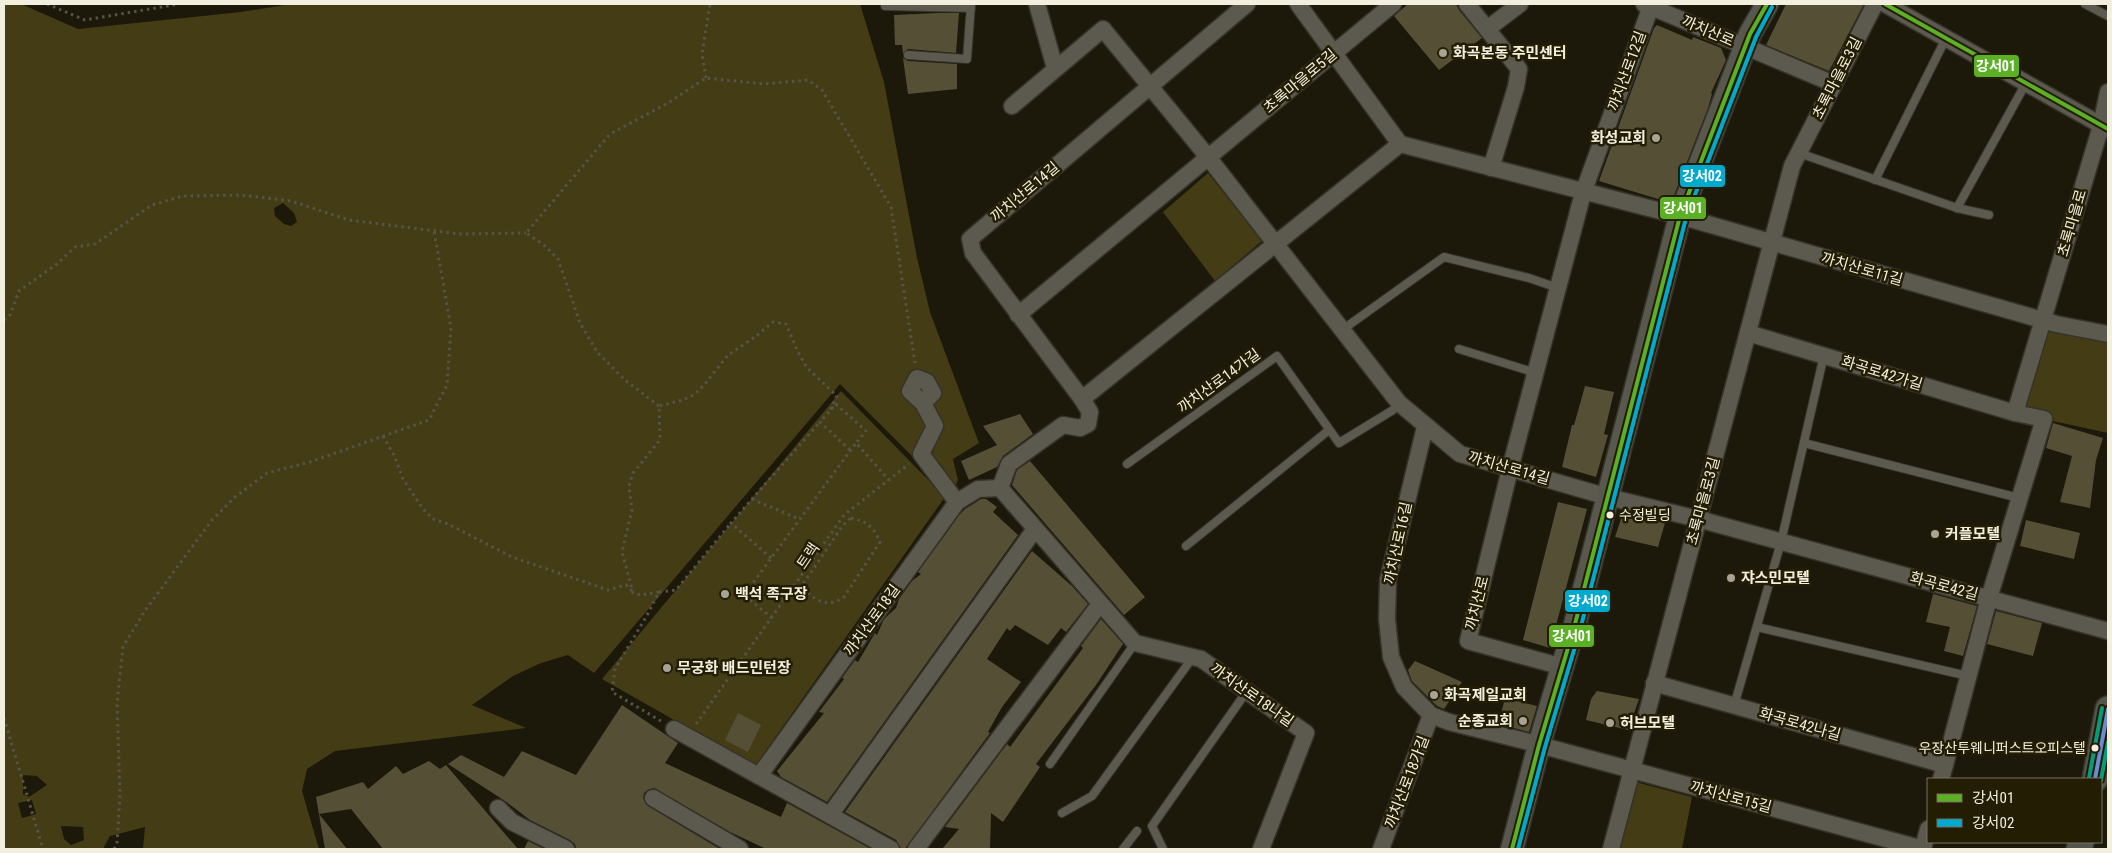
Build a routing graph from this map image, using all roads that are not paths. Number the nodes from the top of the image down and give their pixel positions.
1 (1037, 4) edge
2 (1246, 4) edge
3 (1298, 4) edge
4 (1393, 4) edge
5 (1468, 4) edge
6 (1520, 4) edge
7 (1767, 4) edge
8 (1875, 4) edge
9 (1885, 4) edge
10 (2085, 4) edge
11 (1648, 5) edge
12 (885, 6) dead end
13 (971, 6) edge
14 (2108, 16) edge
15 (1487, 29) junction
16 (1946, 38) junction
17 (1745, 47) junction
18 (1334, 53) junction
19 (908, 55) dead end
20 (1055, 68) junction
21 (2026, 83) junction
22 (1834, 84) junction
23 (1150, 86) junction
24 (2108, 92) edge
25 (1012, 106) dead end
26 (2105, 128) edge
27 (1400, 144) junction
28 (1798, 153) junction
29 (1208, 157) junction
30 (1490, 168) junction
31 (1875, 180) junction
32 (1583, 193) junction
33 (1957, 208) junction
34 (1989, 215) dead end
35 (1680, 216) junction
36 (1771, 243) junction
37 (1275, 244) junction
38 (1558, 288) junction
39 (1018, 315) junction
40 (2044, 321) junction
41 (1342, 330) junction
42 (1748, 333) junction
43 (2108, 334) edge
44 (1459, 349) dead end
45 (1824, 355) junction
46 (1536, 373) junction
47 (917, 378) road end
48 (1082, 399) junction
49 (1399, 404) junction
50 (2015, 413) junction
51 (1425, 427) junction
52 (1329, 430) junction
53 (1804, 443) junction
54 (1127, 464) dead end
55 (1510, 469) junction
56 (1000, 488) junction
57 (1608, 497) junction
58 (2019, 498) junction
59 (956, 502) junction
60 (1698, 519) junction
61 (1035, 529) junction
62 (1781, 542) junction
63 (1186, 546) dead end
64 (1989, 598) junction
65 (1100, 604) junction
66 (1757, 627) junction
67 (2108, 631) edge
68 (1135, 642) junction
69 (1193, 657) junction
70 (1563, 667) junction
71 (1968, 676) junction
72 (1654, 683) junction
73 (1247, 691) junction
74 (1734, 706) junction
75 (2108, 709) edge
76 (1431, 715) junction
77 (681, 732) road end
78 (1539, 745) junction
79 (1050, 764) dead end
80 (1631, 770) junction
81 (1943, 772) edge
82 (759, 776) junction
83 (2095, 778) edge
84 (653, 798) dead end
85 (498, 808) dead end
86 (1062, 813) dead end
87 (830, 815) junction
88 (1137, 831) dead end
89 (1927, 833) edge
90 (566, 849) edge
91 (740, 849) edge
92 (891, 849) edge
93 (916, 849) edge
94 (1123, 849) edge
95 (1163, 849) edge
96 (1260, 849) edge
97 (1381, 849) edge
98 (1512, 849) edge
99 (1611, 849) edge
100 (1923, 849) edge

1 - 20 street
2 - 23 street
3 - 18 street
4 - 18 street, 초록마을로5길
5 - 15 street
6 - 15 street
7 - 17 street, 까치산로
8 - 22 street, 초록마을로3길
9 - 16 street
10 - 14 lane
11 - 17 street, 까치산로
11 - 32 street, 까치산로12길
12 - 13 lane
13 - 19 lane
15 - 30 street
16 - 21 street
16 - 31 lane
17 - 22 street
17 - 35 street, 까치산로
18 - 27 street
18 - 29 street, 초록마을로5길
20 - 23 street, 까치산로14길
20 - 25 street, 까치산로14길
21 - 26 street
21 - 33 lane
22 - 28 street, 초록마을로3길
23 - 29 street, 까치산로14길
23 - 39 street, 까치산로14길
24 - 26 street, 초록마을로
26 - 40 street, 초록마을로
27 - 30 street
27 - 37 street
28 - 31 lane
28 - 36 street, 초록마을로3길
29 - 37 street, 까치산로14길
29 - 39 street
30 - 32 street
31 - 33 lane
32 - 35 street
32 - 38 street, 까치산로12길
33 - 34 lane
35 - 36 street, 까치산로11길
35 - 57 street, 까치산로
36 - 40 street, 까치산로11길
36 - 42 street, 초록마을로3길
37 - 41 street, 까치산로14길
37 - 48 street
38 - 41 lane
38 - 46 street, 까치산로12길
39 - 48 street, 까치산로14길
40 - 43 street, 까치산로11길
40 - 50 street
41 - 49 street, 까치산로14길
42 - 45 street, 화곡로42가길
42 - 60 street, 초록마을로3길
44 - 46 lane
45 - 50 street, 화곡로42가길
45 - 53 lane
46 - 55 street, 까치산로12길
47 - 59 street
48 - 56 street, 까치산로14길
49 - 51 street, 까치산로14길
49 - 52 lane, 까치산로14가길
50 - 58 street, 화곡로42가길
51 - 55 street, 까치산로14길
51 - 76 street, 까치산로16길
52 - 54 lane, 까치산로14가길
52 - 63 lane
53 - 58 lane
53 - 62 lane
55 - 57 street, 까치산로14길
55 - 70 street, 까치산로
56 - 59 street, 까치산로18길
56 - 61 street
57 - 60 street, 화곡로42길
57 - 70 street, 까치산로
58 - 64 street, 화곡로42가길
59 - 82 street, 까치산로18길
60 - 62 street, 화곡로42길
60 - 72 street, 초록마을로3길
61 - 65 street
61 - 87 street
62 - 64 street, 화곡로42길
62 - 66 lane
64 - 67 street, 화곡로42길
64 - 71 street, 화곡로42나길
65 - 68 street
65 - 93 street
66 - 71 lane
66 - 74 lane
68 - 69 street, 까치산로18나길
68 - 79 lane
69 - 73 street, 까치산로18나길
69 - 86 lane, 까치산로18나길
70 - 78 street, 까치산로
71 - 81 street, 화곡로42나길
72 - 74 street, 화곡로42나길
72 - 80 street, 초록마을로3길
73 - 95 lane
73 - 96 street, 까치산로18나길
74 - 81 street, 화곡로42나길
75 - 83 main road
76 - 78 street, 까치산로16길
76 - 97 street, 까치산로18가길
77 - 82 street
78 - 80 street, 까치산로15길
78 - 98 street, 까치산로
80 - 99 street, 초록마을로3길
80 - 100 street, 까치산로15길
82 - 87 street
84 - 91 street
85 - 90 street
87 - 92 street
88 - 94 lane
89 - 100 street

